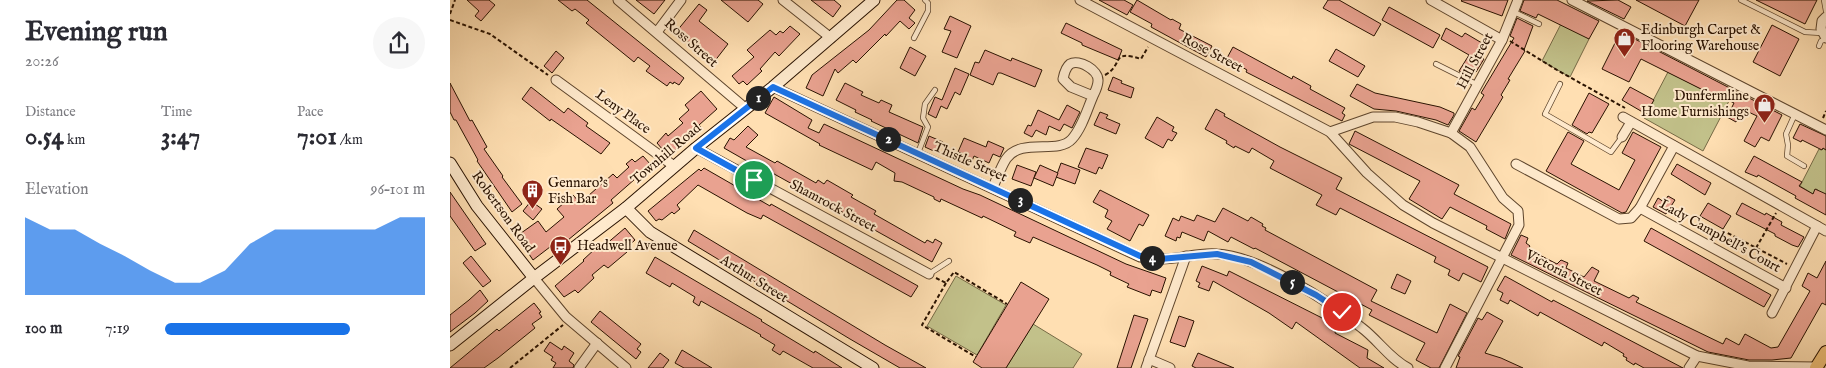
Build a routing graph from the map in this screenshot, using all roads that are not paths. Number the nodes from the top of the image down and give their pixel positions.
1 (618, 0) edge
2 (681, 0) edge
3 (783, 0) edge
4 (874, 0) edge
5 (925, 0) edge
6 (1080, 0) edge
7 (1431, 0) edge
8 (1518, 0) edge
9 (1572, 0) edge
10 (1742, 0) edge
11 (1824, 0) edge
12 (1584, 3) edge
13 (1826, 11) edge
14 (1514, 12) junction
15 (1826, 17) edge
16 (1538, 24) dead end
17 (657, 32) junction
18 (1825, 37) edge
19 (831, 38) junction
20 (914, 38) dead end
21 (1502, 40) junction
22 (1819, 46) dead end
23 (1436, 64) dead end
24 (556, 80) road end
25 (1560, 84) dead end
26 (1478, 85) junction
27 (773, 87) junction
28 (935, 90) dead end
29 (1092, 96) junction
30 (745, 108) junction
31 (1795, 114) junction
32 (1826, 130) edge
33 (1330, 132) junction
34 (1451, 133) junction
35 (1622, 137) joint
36 (1674, 146) junction
37 (696, 148) junction
38 (918, 154) junction
39 (450, 163) edge
40 (1516, 164) dead end
41 (674, 166) junction
42 (1804, 166) dead end
43 (993, 188) junction
44 (626, 208) junction
45 (1640, 208) junction
46 (1817, 226) junction
47 (1826, 231) edge
48 (1186, 256) junction
49 (1502, 257) junction
50 (949, 261) dead end
51 (929, 274) joint
52 (534, 278) junction
53 (1786, 288) junction
54 (1772, 314) dead end
55 (597, 343) junction
56 (450, 345) edge
57 (1826, 352) edge
58 (1698, 356) junction
59 (1148, 363) edge
60 (1817, 367) edge
61 (578, 368) edge
62 (626, 368) edge
63 (873, 368) edge
64 (1170, 368) edge
65 (1408, 368) edge
66 (1445, 368) edge
67 (1689, 368) edge

1 - 17 street, Ross Street
2 - 17 street
3 - 19 street
4 - 19 street, Townhill Road
5 - 20 lane
6 - 33 street, Rose Street
7 - 21 street
8 - 14 street, Hill Street
9 - 12 street
10 - 18 lane
11 - 13 lane
12 - 31 street
14 - 16 lane
14 - 21 street, Hill Street
15 - 18 street
17 - 30 street, Ross Street
18 - 22 lane
19 - 27 street, Townhill Road
21 - 26 street, Hill Street
23 - 26 lane
24 - 41 street, Leny Place
25 - 35 lane
26 - 34 street, Hill Street
27 - 30 street, Townhill Road
27 - 38 street, Thistle Street
28 - 38 lane
29 - 29 street
29 - 43 street
30 - 37 street, Townhill Road
31 - 32 street
31 - 42 lane
33 - 34 street
33 - 49 street, Victoria Street
34 - 49 street
35 - 36 street
36 - 45 street, Lady Campbell's Court
36 - 46 street
37 - 41 street, Townhill Road
37 - 51 street, Shamrock Street
38 - 43 street, Thistle Street
39 - 52 street, Robertson Road
40 - 45 street, Lady Campbell's Court
41 - 44 street, Townhill Road
43 - 48 street, Thistle Street
44 - 52 street, Townhill Road
44 - 63 street, Arthur Street
45 - 53 street, Lady Campbell's Court
46 - 47 street
46 - 53 street, Lady Campbell's Court
48 - 59 street
48 - 65 street, Thistle Street
49 - 58 street, Victoria Street
49 - 66 street
50 - 51 lane
52 - 55 street
52 - 56 street, Townhill Road
53 - 54 street, Lady Campbell's Court
55 - 61 street
55 - 62 street
57 - 60 main road
58 - 60 street, Victoria Street
58 - 67 street
59 - 64 street

